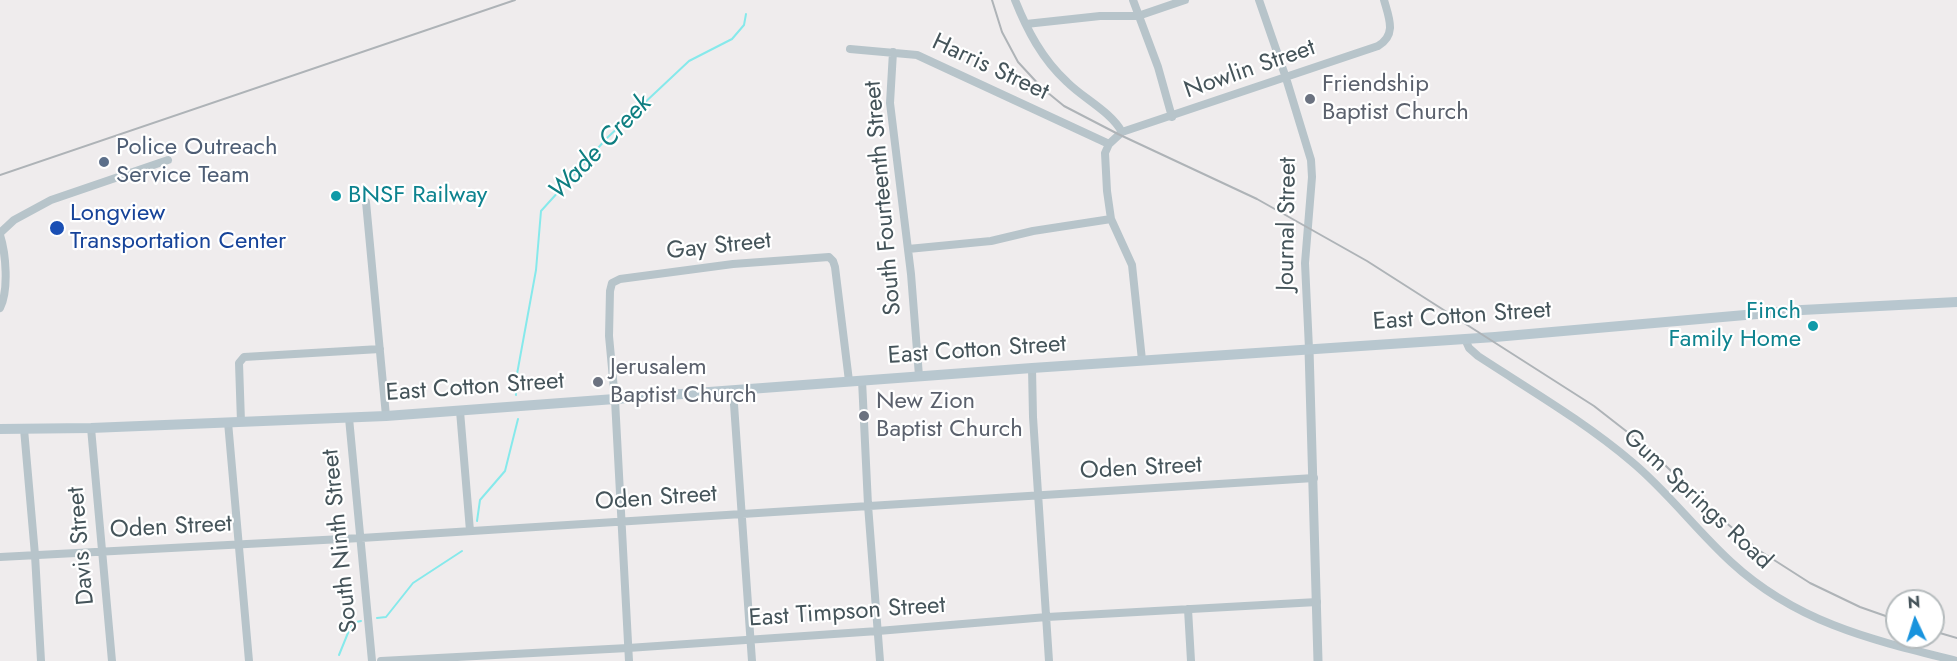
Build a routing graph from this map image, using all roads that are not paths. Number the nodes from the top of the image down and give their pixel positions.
1 (1014, 0) edge
2 (1133, 0) edge
3 (1185, 0) edge
4 (1259, 0) edge
5 (1384, 0) edge
6 (1138, 16) junction
7 (1026, 24) junction
8 (850, 49) dead end
9 (893, 52) junction
10 (1286, 78) junction
11 (1172, 117) junction
12 (1122, 132) junction
13 (1109, 144) junction
14 (168, 160) dead end
15 (366, 202) dead end
16 (1111, 219) junction
17 (0, 234) edge
18 (908, 249) junction
19 (1957, 302) edge
20 (0, 308) edge
21 (1465, 339) junction
22 (381, 349) junction
23 (1309, 350) junction
24 (1142, 360) junction
25 (1032, 368) junction
26 (919, 376) junction
27 (862, 380) junction
28 (849, 381) junction
29 (733, 390) junction
30 (615, 400) junction
31 (460, 411) junction
32 (386, 416) junction
33 (349, 418) junction
34 (228, 422) junction
35 (241, 422) junction
36 (91, 428) junction
37 (0, 429) edge
38 (24, 429) junction
39 (1314, 478) junction
40 (1038, 495) junction
41 (868, 505) junction
42 (742, 513) junction
43 (620, 521) junction
44 (470, 531) junction
45 (361, 538) junction
46 (238, 544) junction
47 (102, 551) junction
48 (35, 555) junction
49 (0, 557) edge
50 (1317, 602) junction
51 (1188, 609) junction
52 (1047, 617) junction
53 (878, 631) junction
54 (751, 639) junction
55 (628, 648) junction
56 (476, 658) edge
57 (41, 661) edge
58 (112, 661) edge
59 (249, 661) edge
60 (372, 661) edge
61 (381, 661) edge
62 (629, 661) edge
63 (752, 661) edge
64 (880, 661) edge
65 (1049, 661) edge
66 (1191, 661) edge
67 (1318, 661) edge
68 (1957, 661) edge

1 - 7 street
2 - 6 street
3 - 6 street
4 - 10 street, Journal Street
5 - 10 street, Nowlin Street
6 - 7 street
6 - 11 street
7 - 12 street
8 - 9 street, Harris Street
9 - 13 street, Harris Street
9 - 18 street, South Fourteenth Street
10 - 11 street, Nowlin Street
10 - 23 street, Journal Street
11 - 12 street, Nowlin Street
12 - 13 street
13 - 16 street
14 - 17 street
15 - 22 street
16 - 18 street
16 - 24 street
17 - 20 street
18 - 26 street, South Fourteenth Street
19 - 21 main road, East Cotton Street
21 - 23 main road, East Cotton Street
21 - 68 street, Gum Springs Road
22 - 32 street
22 - 35 street
23 - 24 main road, East Cotton Street
23 - 39 street
24 - 25 main road, East Cotton Street
25 - 26 main road, East Cotton Street
25 - 40 street
26 - 27 main road, East Cotton Street
27 - 28 main road, East Cotton Street
27 - 41 street
28 - 29 main road, East Cotton Street
28 - 30 street, Gay Street
29 - 30 main road, East Cotton Street
29 - 42 street
30 - 31 main road, East Cotton Street
30 - 43 street
31 - 32 main road, East Cotton Street
31 - 44 street
32 - 33 main road, East Cotton Street
33 - 35 main road, East Cotton Street
33 - 45 street, South Ninth Street
34 - 35 main road, East Cotton Street
34 - 36 main road, East Cotton Street
34 - 46 street
36 - 38 main road, East Cotton Street
36 - 47 street, Davis Street
37 - 38 main road, East Cotton Street
38 - 48 street
39 - 40 street, Oden Street
39 - 50 street
40 - 41 street, Oden Street
40 - 52 street
41 - 42 street, Oden Street
41 - 53 street
42 - 43 street, Oden Street
42 - 54 street
43 - 44 street, Oden Street
43 - 55 street
44 - 45 street, Oden Street
45 - 46 street, Oden Street
45 - 60 street, South Ninth Street
46 - 47 street, Oden Street
46 - 59 street
47 - 48 street, Oden Street
47 - 58 street, Davis Street
48 - 49 street, Oden Street
48 - 57 street
50 - 51 street, East Timpson Street
50 - 67 street
51 - 52 street, East Timpson Street
51 - 66 street
52 - 53 street, East Timpson Street
52 - 65 street
53 - 54 street, East Timpson Street
53 - 64 street
54 - 55 street, East Timpson Street
54 - 63 street
55 - 56 street, East Timpson Street
55 - 62 street
56 - 61 street, East Timpson Street

